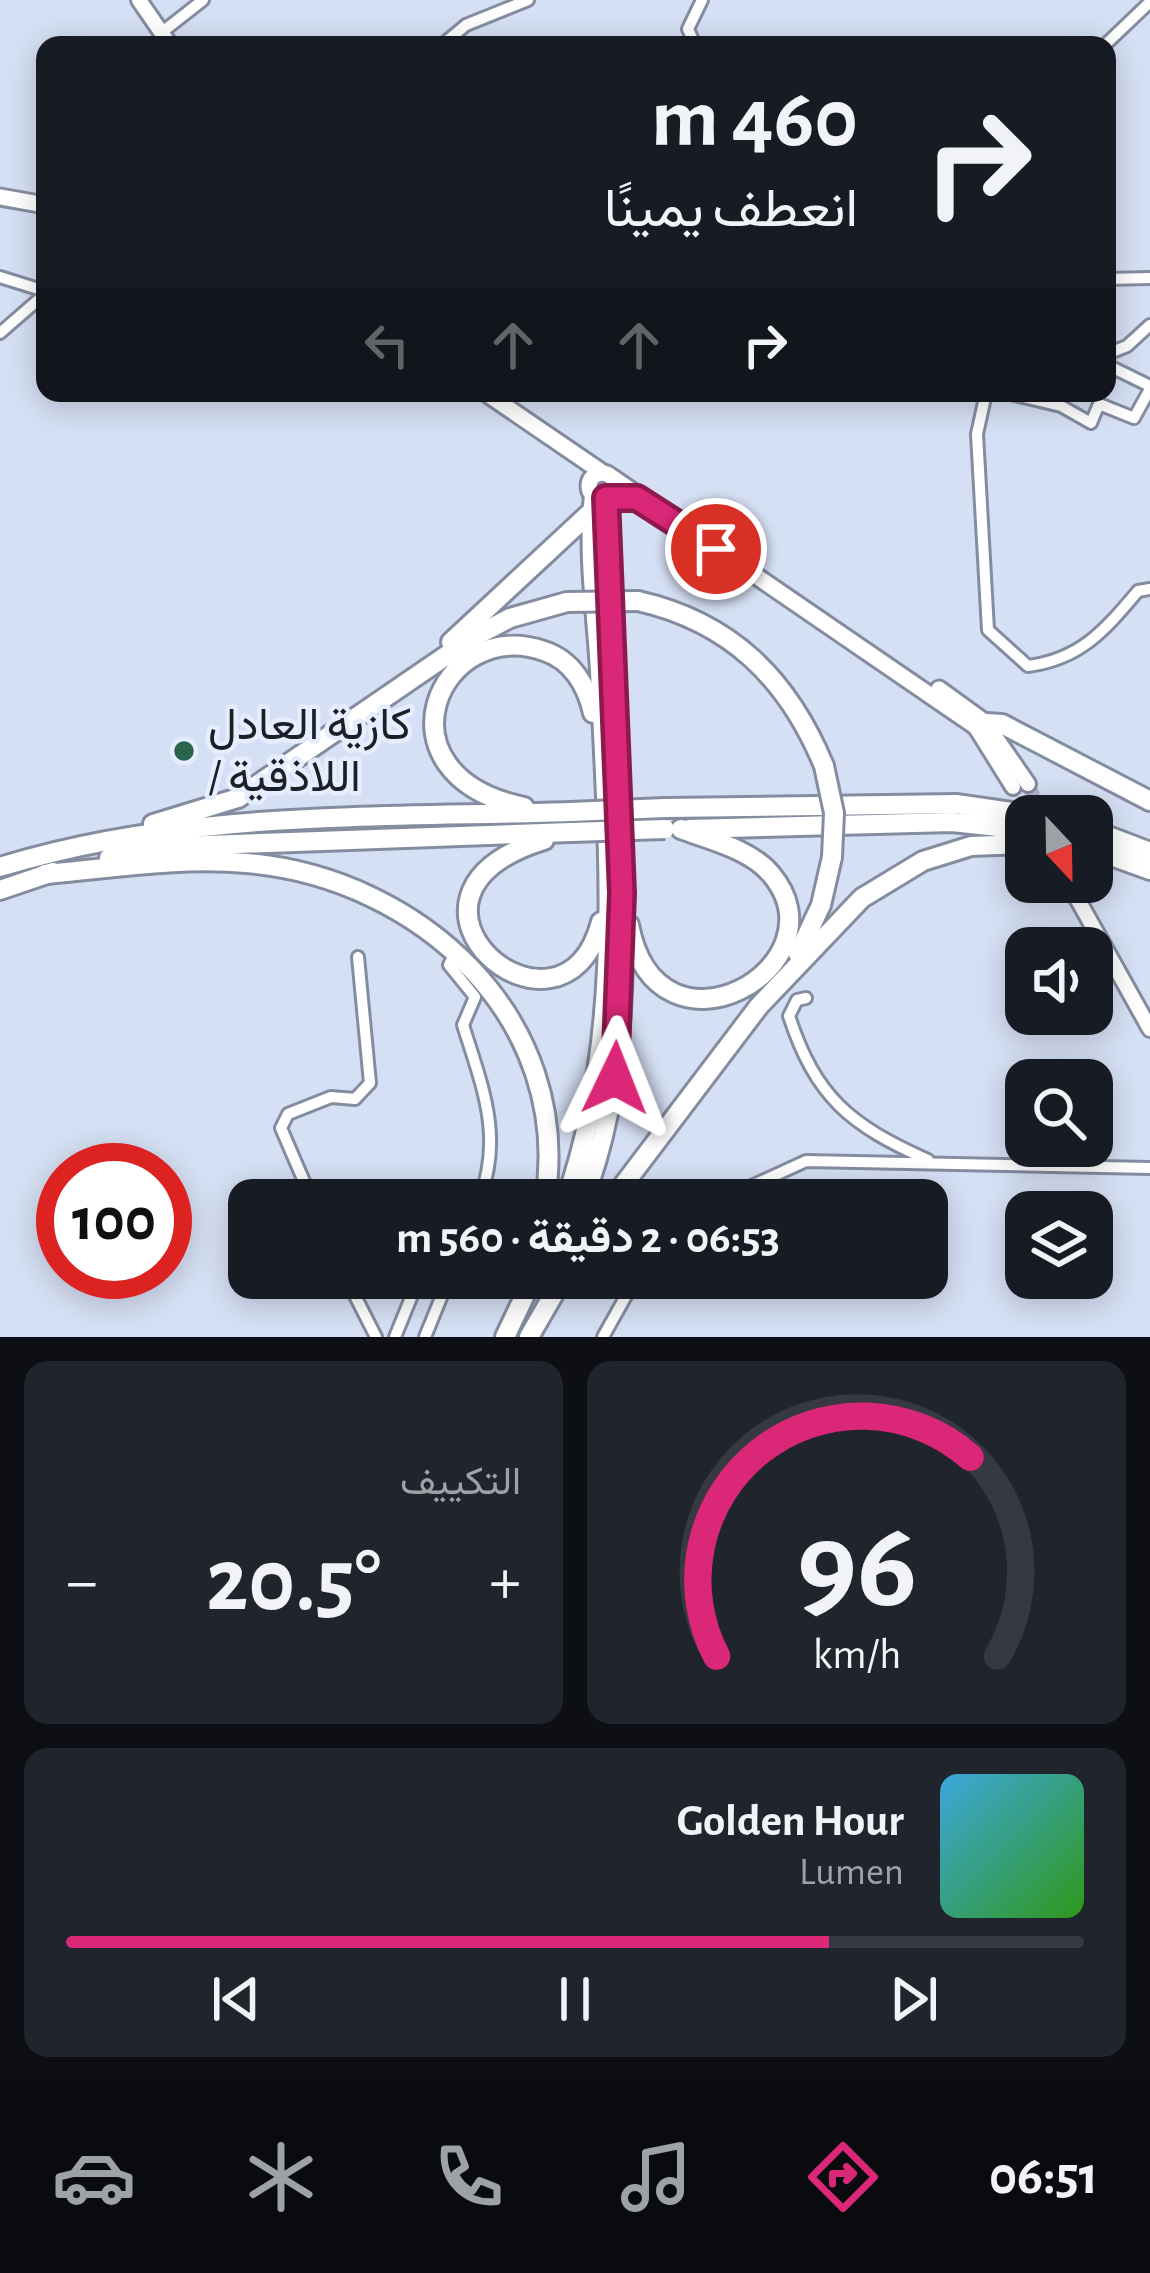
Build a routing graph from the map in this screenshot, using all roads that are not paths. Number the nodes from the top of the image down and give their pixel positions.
1 (139, 0) edge
2 (203, 0) edge
3 (529, 0) edge
4 (687, 0) edge
5 (1150, 2) edge
6 (701, 3) edge
7 (163, 36) edge
8 (168, 36) edge
9 (453, 36) edge
10 (691, 36) edge
11 (1114, 36) edge
12 (0, 197) edge
13 (36, 203) edge
14 (0, 277) edge
15 (1150, 278) edge
16 (1116, 279) edge
17 (36, 290) edge
18 (36, 301) edge
19 (1150, 325) edge
20 (0, 333) edge
21 (1116, 350) edge
22 (1116, 369) edge
23 (1150, 387) edge
24 (499, 402) edge
25 (984, 402) edge
26 (1067, 402) edge
27 (601, 491) junction
28 (1150, 590) edge
29 (416, 674) junction
30 (981, 724) junction
31 (605, 781) junction
32 (1020, 785) tunnel mouth
33 (1148, 793) edge
34 (1005, 811) edge
35 (570, 822) junction
36 (673, 829) junction
37 (1005, 829) edge
38 (116, 836) junction
39 (1113, 838) edge
40 (1005, 845) edge
41 (1150, 852) edge
42 (1113, 857) edge
43 (0, 867) edge
44 (1150, 870) edge
45 (45, 874) junction
46 (0, 890) edge
47 (615, 893) junction
48 (1080, 903) edge
49 (455, 953) junction
50 (358, 957) dead end
51 (806, 998) dead end
52 (759, 1006) junction
53 (1150, 1030) edge
54 (936, 1164) junction
55 (1150, 1168) edge
56 (303, 1179) edge
57 (485, 1179) edge
58 (546, 1179) edge
59 (572, 1179) edge
60 (591, 1179) edge
61 (628, 1179) edge
62 (767, 1179) edge
63 (357, 1299) edge
64 (410, 1299) edge
65 (440, 1299) edge
66 (521, 1299) edge
67 (544, 1299) edge
68 (551, 1299) edge
69 (625, 1299) edge
70 (506, 1335) edge
71 (376, 1337) edge
72 (394, 1337) edge
73 (424, 1337) edge
74 (529, 1337) edge
75 (604, 1337) edge

1 - 7 main road
2 - 8 street
3 - 9 street
4 - 6 street
5 - 11 street
6 - 10 street
12 - 13 main road
14 - 17 street
15 - 16 street
18 - 20 street
19 - 21 street
22 - 23 street
23 - 26 street
24 - 27 main road
25 - 28 street
27 - 29 highway
27 - 30 main road
27 - 31 highway
27 - 47 highway
29 - 38 highway
29 - 52 highway, bridge
30 - 32 main road
30 - 33 highway
31 - 35 highway
31 - 47 highway
34 - 35 highway, bridge
35 - 36 highway, bridge
35 - 38 highway
35 - 45 highway
35 - 47 highway
36 - 37 highway
36 - 47 highway
38 - 43 highway
39 - 41 highway
40 - 52 highway
42 - 44 highway
45 - 46 highway
45 - 49 highway
47 - 59 highway
47 - 60 highway
48 - 53 main road
49 - 57 street
49 - 58 highway
50 - 56 street
51 - 54 street
52 - 61 highway
54 - 55 street
54 - 62 street
63 - 71 street
64 - 72 street
65 - 73 street
66 - 70 highway
67 - 74 highway
68 - 74 highway
69 - 75 street

